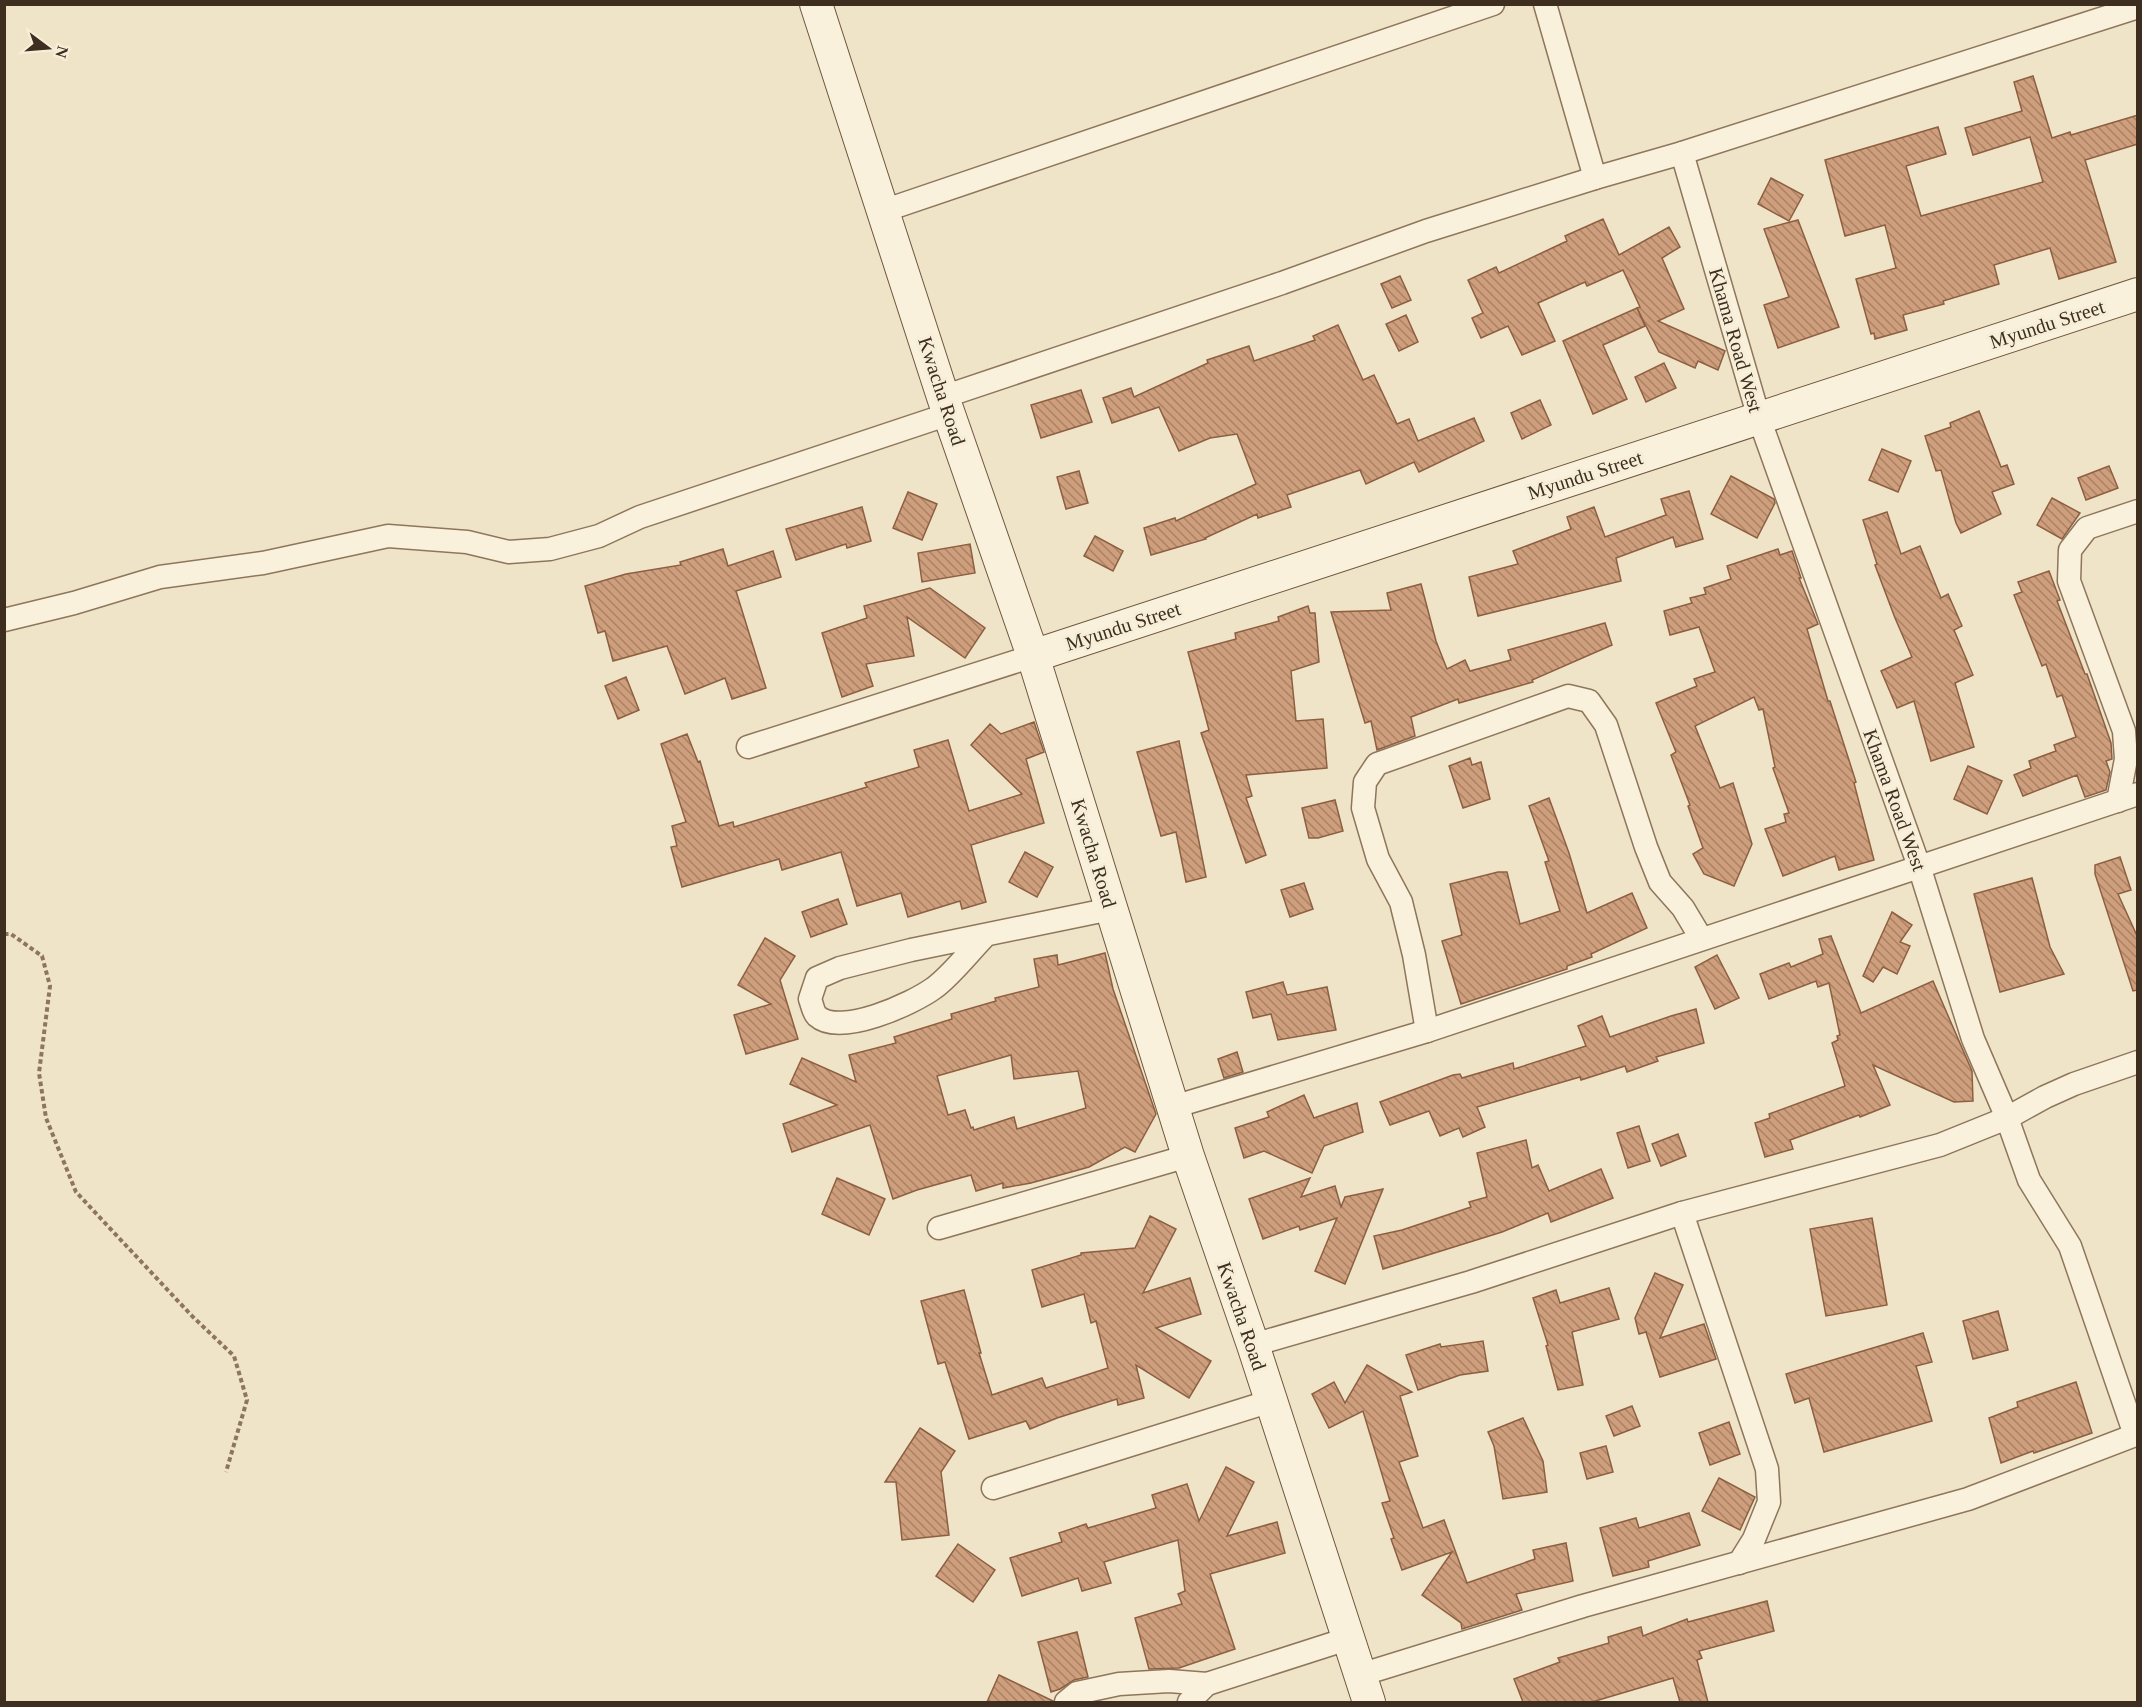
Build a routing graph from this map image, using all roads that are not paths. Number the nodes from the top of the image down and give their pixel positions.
1 (816, 4) edge
2 (1493, 4) edge
3 (1545, 4) edge
4 (2138, 7) edge
5 (1682, 153) junction
6 (1595, 178) junction
7 (883, 211) junction
8 (2138, 294) edge
9 (946, 406) junction
10 (1759, 418) junction
11 (2138, 511) edge
12 (4, 620) edge
13 (1033, 656) junction
14 (748, 747) dead end
15 (2128, 797) edge
16 (1919, 866) junction
17 (1111, 909) junction
18 (986, 935) junction
19 (1701, 938) junction
20 (1427, 1031) junction
21 (2138, 1062) edge
22 (1173, 1107) junction
23 (2007, 1118) junction
24 (1188, 1156) junction
25 (1682, 1214) junction
26 (939, 1228) dead end
27 (1253, 1346) junction
28 (1271, 1401) junction
29 (2136, 1434) edge
30 (993, 1488) dead end
31 (1739, 1563) junction
32 (1347, 1639) junction
33 (1208, 1684) junction
34 (1365, 1689) edge
35 (1066, 1702) edge
36 (1189, 1702) edge

1 - 7 main road, Kwacha Road
2 - 7 street
3 - 6 street
4 - 5 street
5 - 6 street
5 - 10 street, Khama Road West
6 - 9 street
7 - 9 main road, Kwacha Road
8 - 10 main road, Myundu Street
9 - 12 street
9 - 13 main road, Kwacha Road
10 - 13 main road, Myundu Street
10 - 16 street, Khama Road West
11 - 15 street
13 - 14 street
13 - 17 main road, Kwacha Road
15 - 16 street
16 - 19 street
16 - 23 street, Khama Road West
17 - 18 street
17 - 22 main road, Kwacha Road
18 - 18 street
19 - 20 street
19 - 20 street
20 - 22 street
21 - 23 street
22 - 24 main road, Kwacha Road
23 - 25 street
23 - 29 street, Khama Road West
24 - 26 street
24 - 27 main road, Kwacha Road
25 - 27 street
25 - 31 street
27 - 28 main road, Kwacha Road
28 - 30 street
28 - 32 main road, Kwacha Road
29 - 31 street
31 - 34 street
32 - 33 street
32 - 34 main road, Kwacha Road
33 - 35 street
33 - 36 street

